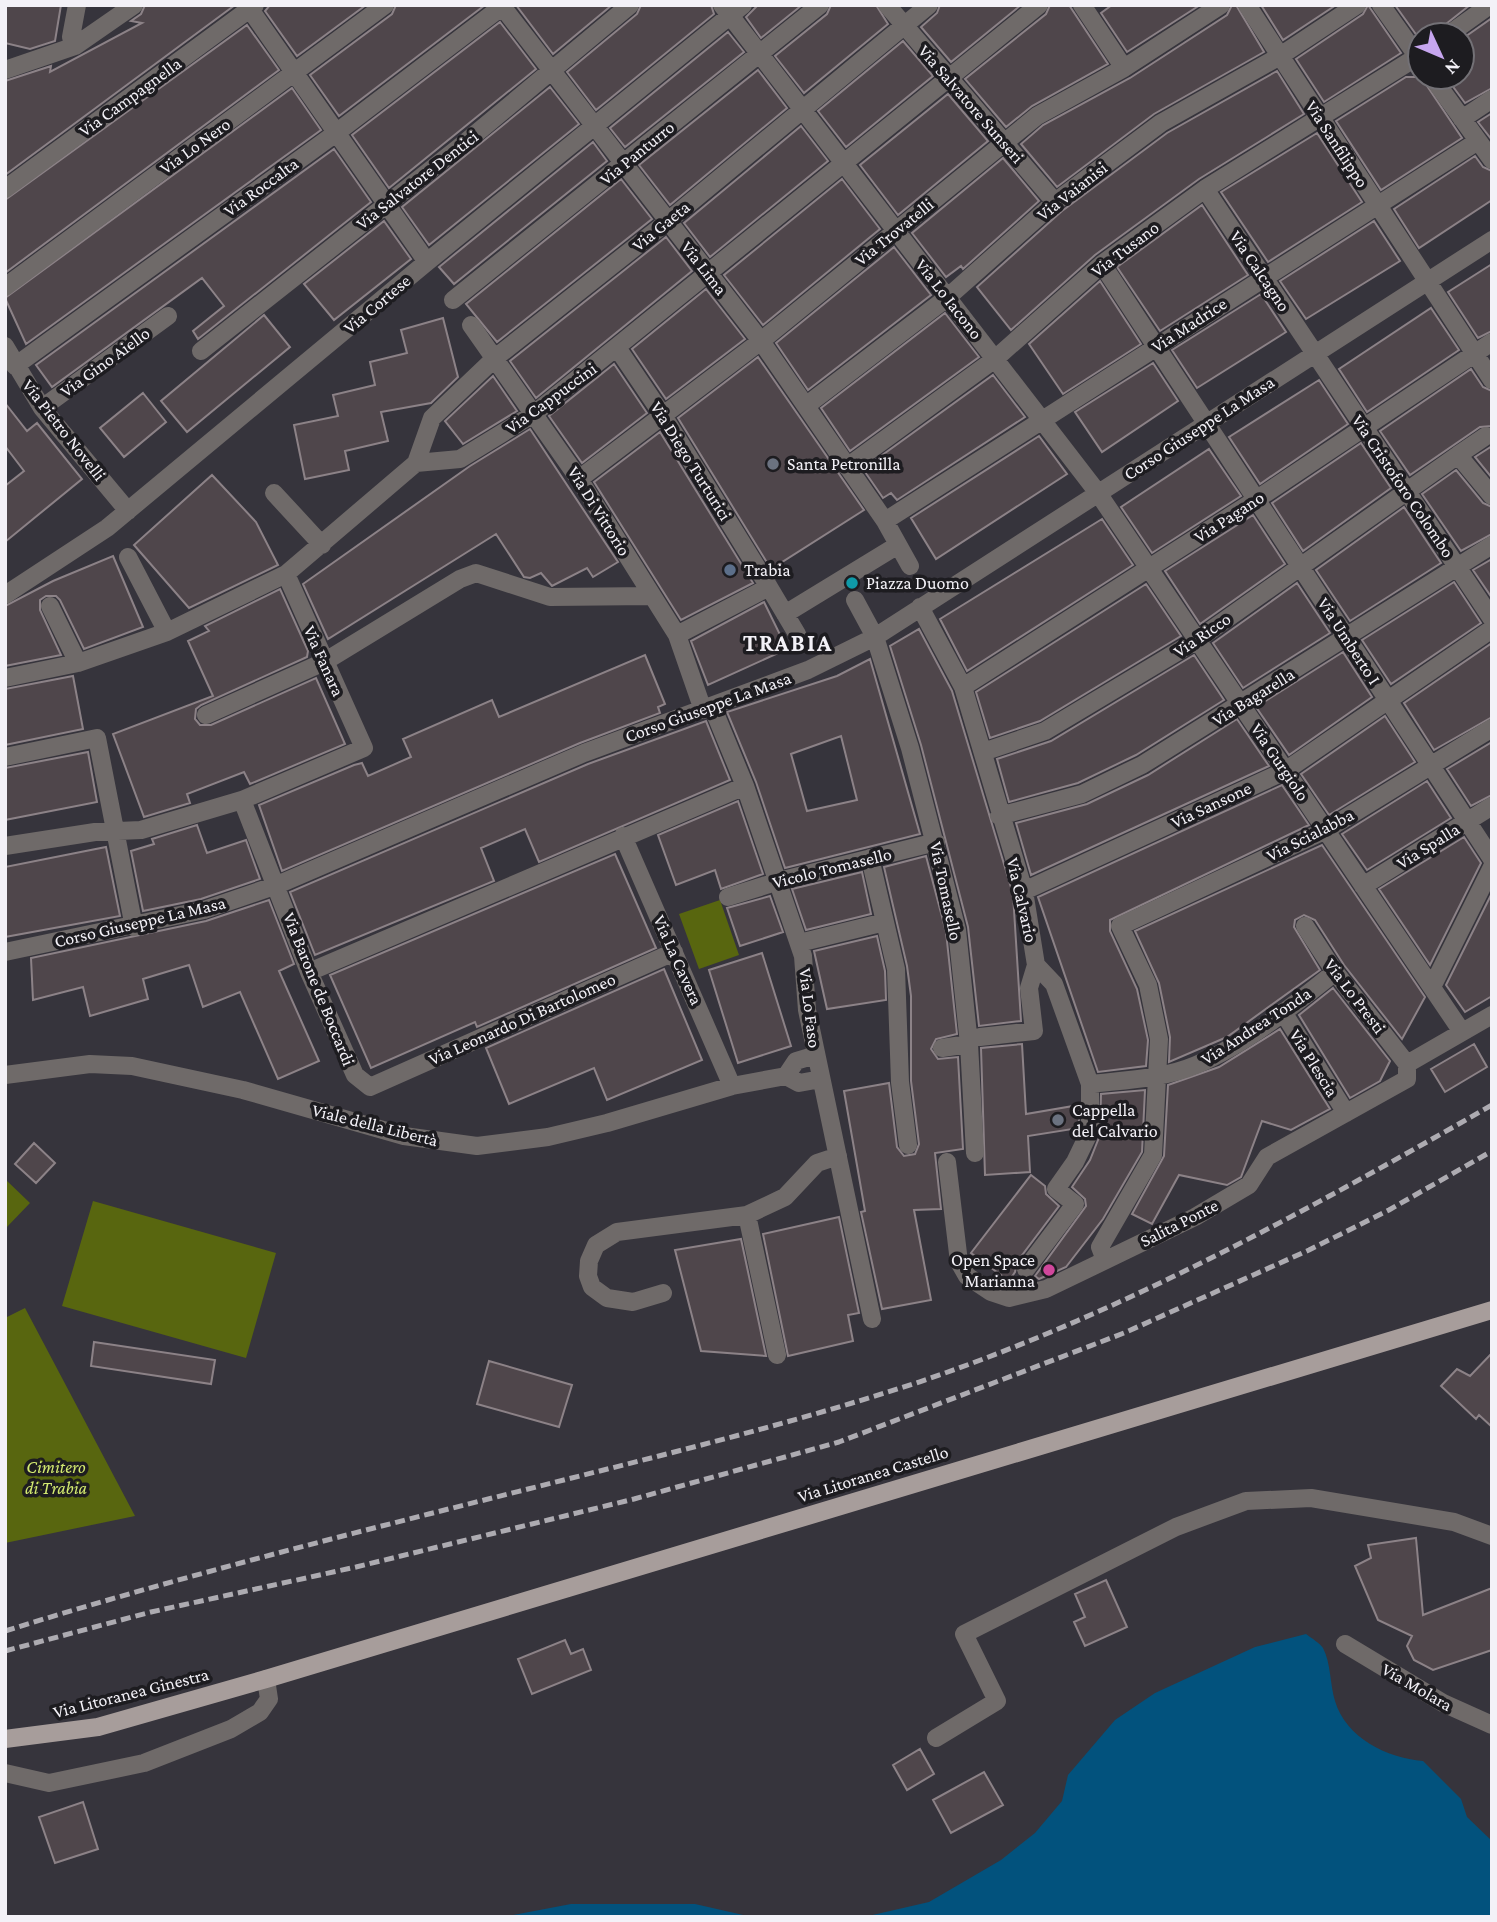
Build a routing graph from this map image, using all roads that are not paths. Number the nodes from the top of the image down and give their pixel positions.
1 (77, 5) edge
2 (134, 5) edge
3 (385, 5) edge
4 (630, 5) edge
5 (820, 5) edge
6 (887, 5) edge
7 (929, 5) edge
8 (1039, 5) edge
9 (1221, 5) edge
10 (1247, 5) edge
11 (1357, 5) edge
12 (1381, 5) edge
13 (1490, 5) edge
14 (502, 6) edge
15 (250, 7) edge
16 (1088, 8) edge
17 (732, 9) edge
18 (1468, 21) edge
19 (904, 26) junction
20 (1406, 39) edge
21 (75, 47) junction
22 (759, 54) junction
23 (1280, 56) junction
24 (1406, 65) edge
25 (1124, 68) junction
26 (5, 70) edge
27 (551, 70) junction
28 (294, 73) junction
29 (949, 78) junction
30 (1442, 91) edge
31 (1492, 99) edge
32 (803, 110) junction
33 (1321, 119) junction
34 (1462, 119) junction
35 (595, 126) junction
36 (336, 133) junction
37 (1478, 141) junction
38 (1003, 142) junction
39 (1492, 160) edge
40 (623, 164) junction
41 (844, 164) junction
42 (5, 188) edge
43 (1205, 189) junction
44 (1055, 202) junction
45 (386, 205) junction
46 (1377, 206) junction
47 (668, 221) junction
48 (896, 231) junction
49 (1492, 240) edge
50 (427, 261) junction
51 (1102, 264) junction
52 (709, 274) junction
53 (1264, 277) junction
54 (1426, 282) junction
55 (5, 287) edge
56 (948, 298) junction
57 (453, 300) dead end
58 (168, 316) dead end
59 (471, 325) dead end
60 (761, 341) junction
61 (1492, 342) edge
62 (1158, 345) junction
63 (5, 346) edge
64 (618, 349) junction
65 (201, 351) dead end
66 (1315, 354) junction
67 (1474, 354) junction
68 (495, 358) junction
69 (995, 359) junction
70 (15, 366) junction
71 (1492, 380) edge
72 (807, 405) junction
73 (42, 408) junction
74 (535, 413) junction
75 (664, 416) junction
76 (1044, 422) junction
77 (1208, 422) junction
78 (1363, 428) junction
79 (1486, 436) dead end
80 (1458, 455) junction
81 (415, 463) junction
82 (848, 467) junction
83 (579, 479) junction
84 (1406, 491) junction
85 (274, 493) dead end
86 (1098, 493) junction
87 (1492, 496) edge
88 (1257, 499) junction
89 (128, 511) junction
90 (885, 521) junction
91 (322, 545) junction
92 (898, 545) junction
93 (1492, 545) edge
94 (128, 556) dead end
95 (911, 566) dead end
96 (1301, 567) junction
97 (1457, 568) junction
98 (1150, 569) junction
99 (286, 573) junction
100 (765, 581) junction
101 (5, 595) edge
102 (652, 596) junction
103 (855, 600) dead end
104 (50, 606) dead end
105 (920, 607) junction
106 (785, 614) junction
107 (1492, 619) edge
108 (1492, 629) edge
109 (167, 632) junction
110 (797, 634) dead end
111 (677, 635) junction
112 (875, 637) junction
113 (1348, 638) junction
114 (1196, 640) junction
115 (324, 662) junction
116 (78, 663) junction
117 (5, 678) edge
118 (963, 687) junction
119 (1389, 701) junction
120 (1241, 705) junction
121 (708, 708) junction
122 (206, 715) dead end
123 (1492, 728) edge
124 (983, 752) junction
125 (5, 757) edge
126 (1432, 768) junction
127 (1286, 771) junction
128 (745, 786) junction
129 (242, 800) junction
130 (1492, 806) edge
131 (999, 816) junction
132 (1467, 821) junction
133 (1326, 830) junction
134 (117, 832) junction
135 (623, 836) junction
136 (936, 842) junction
137 (5, 846) edge
138 (870, 859) junction
139 (1492, 859) edge
140 (1492, 867) edge
141 (779, 881) junction
142 (277, 885) junction
143 (1363, 886) junction
144 (1024, 891) junction
145 (728, 897) dead end
146 (885, 922) junction
147 (1305, 926) dead end
148 (134, 927) junction
149 (799, 943) junction
150 (674, 952) junction
151 (5, 953) edge
152 (1036, 965) junction
153 (309, 972) junction
154 (1335, 972) junction
155 (1432, 987) junction
156 (1283, 1012) junction
157 (1492, 1015) edge
158 (1462, 1032) junction
159 (975, 1041) junction
160 (942, 1048) dead end
161 (816, 1055) junction
162 (1407, 1064) junction
163 (5, 1075) edge
164 (786, 1076) junction
165 (1158, 1076) junction
166 (821, 1079) junction
167 (1090, 1084) junction
168 (732, 1086) junction
169 (370, 1087) joint
170 (1346, 1113) junction
171 (908, 1145) dead end
172 (975, 1153) dead end
173 (838, 1156) junction
174 (947, 1162) dead end
175 (747, 1215) junction
176 (1105, 1259) junction
177 (1026, 1269) dead end
178 (663, 1293) dead end
179 (1492, 1310) edge
180 (872, 1320) dead end
181 (777, 1355) dead end
182 (1492, 1536) edge
183 (1345, 1644) dead end
184 (267, 1679) junction
185 (1492, 1725) edge
186 (936, 1738) dead end
187 (5, 1739) edge
188 (5, 1773) edge

1 - 21 street
2 - 21 street
3 - 28 street, Via Lo Nero
4 - 27 street, Via Salvatore Dentici
5 - 22 street, Via Panturro
6 - 19 street, Via Salvatore Sunseri
7 - 19 street, Via Gaeta
8 - 29 street, Via Cappuccini
9 - 25 street, Via Trovatelli
10 - 23 street, Via Sanfilippo
11 - 23 street, Via Vaianisi
12 - 20 street
13 - 18 street
14 - 27 street, Via Lima
14 - 36 street, Via Roccalta
15 - 28 street
15 - 42 street, Via Campagnella
16 - 25 street
17 - 22 street, Via Lo Iacono
17 - 35 street, Via Cortese
19 - 29 street, Via Salvatore Sunseri
19 - 32 street, Via Gaeta
21 - 26 street
22 - 32 street, Via Lo Iacono
22 - 40 street, Via Panturro
23 - 33 street, Via Sanfilippo
23 - 44 street, Via Vaianisi
24 - 33 street, Via Tusano
25 - 38 street, Via Trovatelli
27 - 35 street, Via Lima
27 - 45 street, Via Salvatore Dentici
28 - 36 street
28 - 55 street, Via Lo Nero
29 - 38 street, Via Salvatore Sunseri
29 - 41 street, Via Cappuccini
30 - 34 street
31 - 34 street
32 - 41 street, Via Lo Iacono
32 - 47 street, Via Gaeta
33 - 43 street, Via Tusano
33 - 46 street, Via Sanfilippo
34 - 37 street
35 - 40 street, Via Lima
35 - 50 street, Via Cortese
36 - 45 street
36 - 70 street, Via Roccalta
37 - 39 street
37 - 46 street, Via Madrice
38 - 44 street, Via Salvatore Sunseri
38 - 48 street, Via Trovatelli
40 - 47 street, Via Lima
40 - 57 street, Via Panturro
41 - 48 street, Via Lo Iacono
41 - 52 street, Via Cappuccini
43 - 51 street, Via Tusano
43 - 53 street, Via Calcagno
44 - 56 street, Via Vaianisi
45 - 50 street
45 - 65 street, Via Salvatore Dentici
46 - 53 street, Via Madrice
46 - 54 street, Via Sanfilippo
47 - 52 street, Via Lima
47 - 68 street, Via Gaeta
48 - 56 street, Via Lo Iacono
48 - 60 street, Via Trovatelli
49 - 54 street, Corso Giuseppe La Masa
50 - 89 street, Via Cortese
51 - 62 street
51 - 69 street, Via Tusano
52 - 60 street, Via Lima
52 - 64 street, Via Cappuccini
53 - 62 street, Via Madrice
53 - 66 street, Via Calcagno
54 - 66 street, Corso Giuseppe La Masa
54 - 67 street, Via Sanfilippo
56 - 69 street, Via Lo Iacono
56 - 72 street, Via Vaianisi
58 - 73 street, Via Gino Aiello
59 - 68 street, Via Di Vittorio
60 - 72 street, Via Lima
60 - 75 street, Via Trovatelli
61 - 67 street, Via Pagano
62 - 76 street, Via Madrice
62 - 77 street
63 - 70 street, Via Pietro Novelli
64 - 74 street, Via Cappuccini
64 - 75 street, Via Diego Turturici
66 - 77 street, Corso Giuseppe La Masa
66 - 78 street, Via Cristoforo Colombo
67 - 71 street, Via Sanfilippo
67 - 78 street, Via Pagano
68 - 74 street, Via Di Vittorio
68 - 81 street, Via Gaeta
69 - 76 street, Via Lo Iacono
69 - 82 street, Via Tusano
70 - 73 street, Via Pietro Novelli
72 - 82 street, Via Lima
73 - 89 street, Via Pietro Novelli
74 - 81 street, Via Cappuccini
74 - 83 street, Via Di Vittorio
75 - 83 street, Via Trovatelli
75 - 100 street, Via Diego Turturici
76 - 86 street, Via Lo Iacono
76 - 90 street, Via Madrice
77 - 86 street, Corso Giuseppe La Masa
77 - 88 street, Via Umberto I
78 - 84 street, Via Cristoforo Colombo
78 - 88 street, Via Pagano
79 - 80 street, Via Ricco
80 - 84 street, Via Ricco
80 - 87 street
81 - 91 street
82 - 90 street, Via Lima
83 - 102 street, Via Di Vittorio
84 - 96 street, Via Ricco
84 - 97 street, Via Cristoforo Colombo
85 - 91 street
86 - 98 street, Via Gurgiolo
86 - 105 street, Corso Giuseppe La Masa
88 - 96 street, Via Umberto I
88 - 98 street, Via Pagano
89 - 101 street, Via Cortese
90 - 92 street, Via Lima
91 - 99 street
92 - 95 street, Via Lima
92 - 106 street
93 - 97 street, Via Bagarella
94 - 109 street
96 - 113 street, Via Umberto I
96 - 114 street, Via Ricco
97 - 107 street, Via Cristoforo Colombo
97 - 113 street, Via Bagarella
98 - 114 street, Via Gurgiolo
98 - 118 street, Via Pagano
99 - 109 street
99 - 115 street, Via Fanara
100 - 106 street, Via Diego Turturici
100 - 111 street
102 - 111 street, Via Di Vittorio
102 - 115 street
103 - 112 street, Via Tomasello
104 - 116 street
105 - 112 street, Corso Giuseppe La Masa
105 - 118 street, Via Calvario
106 - 110 street, Via Diego Turturici
108 - 119 street, Via Sansone
109 - 116 street
111 - 121 street, Via Di Vittorio
112 - 121 street, Corso Giuseppe La Masa
112 - 136 street, Via Tomasello
113 - 119 street, Via Umberto I
113 - 120 street, Via Bagarella
114 - 120 street, Via Gurgiolo
114 - 124 street, Via Ricco
115 - 122 street
115 - 129 street, Via Fanara
116 - 117 street
118 - 124 street, Via Calvario
119 - 126 street, Via Umberto I
119 - 127 street, Via Sansone
120 - 127 street, Via Gurgiolo
120 - 131 street, Via Bagarella
121 - 128 street, Via Lo Faso
121 - 142 street, Corso Giuseppe La Masa
123 - 126 street, Via Scialabba
124 - 131 street, Via Calvario
125 - 134 street
126 - 132 street, Via Umberto I
126 - 133 street, Via Scialabba
127 - 133 street, Via Gurgiolo
127 - 144 street, Via Sansone
128 - 135 street
128 - 141 street, Via Lo Faso
129 - 134 street
129 - 142 street, Via Barone de Boccardi
130 - 132 street, Via Spalla
131 - 144 street, Via Calvario
132 - 139 street, Via Umberto I
132 - 143 street, Via Spalla
133 - 143 street, Via Gurgiolo
133 - 165 street, Via Scialabba
134 - 137 street
134 - 148 street
135 - 150 street, Via La Cavera
135 - 153 street
136 - 138 street, Vicolo Tomasello
136 - 159 street, Via Tomasello
138 - 141 street, Vicolo Tomasello
138 - 146 street
140 - 155 street
141 - 145 street, Vicolo Tomasello
141 - 149 street, Via Lo Faso
142 - 148 street, Corso Giuseppe La Masa
142 - 153 street, Via Barone de Boccardi
143 - 155 street, Via Gurgiolo
144 - 152 street, Via Calvario
146 - 149 street
146 - 171 street
147 - 154 street, Via Lo Presti
148 - 151 street, Corso Giuseppe La Masa
149 - 161 street, Via Lo Faso
150 - 168 street, Via La Cavera
150 - 169 street, Via Leonardo Di Bartolomeo
152 - 159 street
152 - 167 street, Via Calvario
153 - 169 street, Via Barone de Boccardi
154 - 156 street, Via Andrea Tonda
154 - 162 street, Via Lo Presti
155 - 158 street, Via Gurgiolo
156 - 165 street, Via Andrea Tonda
156 - 170 street, Via Plescia
157 - 158 street, Salita Ponte
158 - 162 street, Salita Ponte
159 - 160 street
159 - 172 street, Via Tomasello
161 - 164 street, Viale della Libertà
161 - 166 street, Via Lo Faso
162 - 170 street, Salita Ponte
163 - 168 street, Viale della Libertà
164 - 166 street
164 - 168 street, Viale della Libertà
165 - 167 street, Via Andrea Tonda
165 - 176 street
166 - 173 street, Via Lo Faso
167 - 177 street, Via Calvario
170 - 176 street, Salita Ponte
173 - 175 street
173 - 180 street, Via Lo Faso
174 - 176 street, Salita Ponte
175 - 178 street
175 - 181 street
179 - 184 main road, Via Litoranea Castello
182 - 186 street
183 - 185 street, Via Molara
184 - 187 main road, Via Litoranea Ginestra
184 - 188 street

